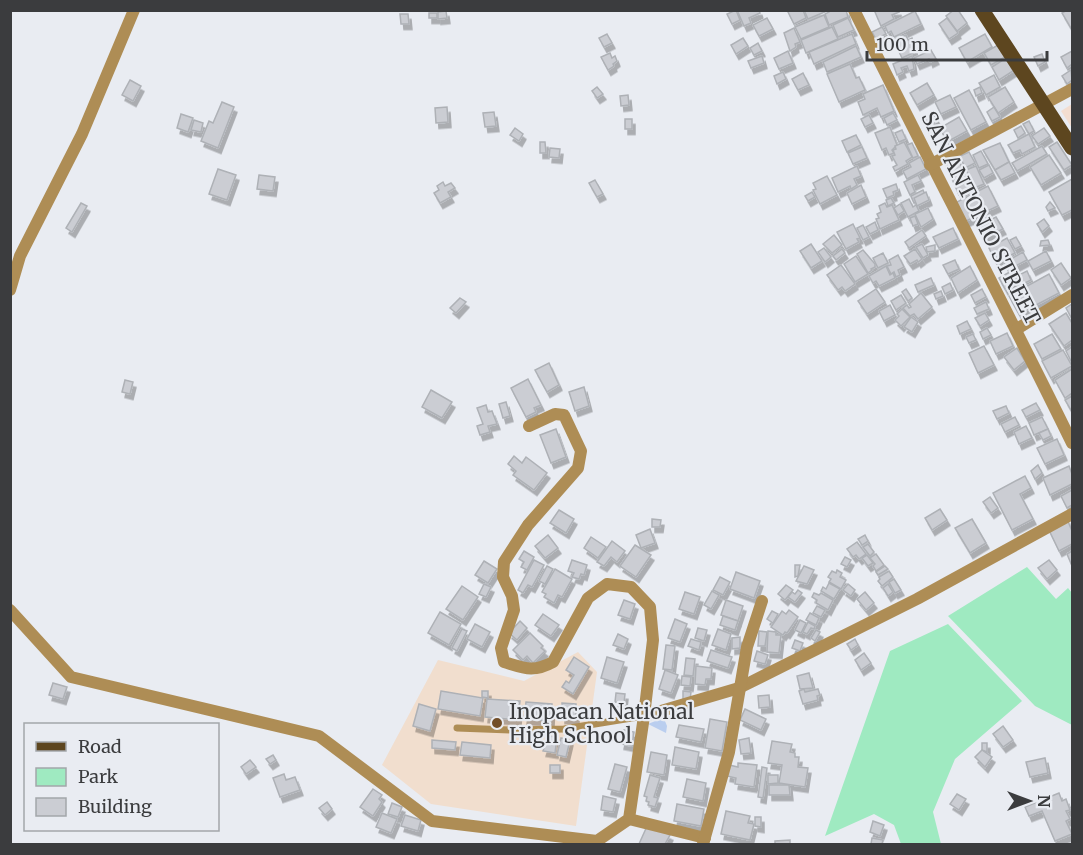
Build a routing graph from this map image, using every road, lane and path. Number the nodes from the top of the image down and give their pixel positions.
1 (134, 10) edge
2 (854, 10) edge
3 (982, 10) edge
4 (1072, 89) edge
5 (1043, 105) junction
6 (1072, 148) edge
7 (930, 165) junction
8 (10, 290) edge
9 (1072, 295) edge
10 (1017, 329) junction
11 (529, 426) dead end
12 (1072, 443) edge
13 (1072, 514) edge
14 (762, 601) dead end
15 (10, 610) edge
16 (739, 688) junction
17 (644, 716) junction
18 (457, 728) dead end
19 (629, 819) junction
20 (704, 841) edge

1 - 8 street
2 - 7 street, SAN ANTONIO STREET
3 - 5 main road
4 - 5 street
5 - 6 main road
5 - 7 street
7 - 10 street, SAN ANTONIO STREET
9 - 10 street
10 - 12 street, SAN ANTONIO STREET
11 - 17 street
13 - 16 street
14 - 16 street
15 - 19 street
16 - 17 street
16 - 20 street
17 - 18 lane
17 - 19 street
19 - 20 street

